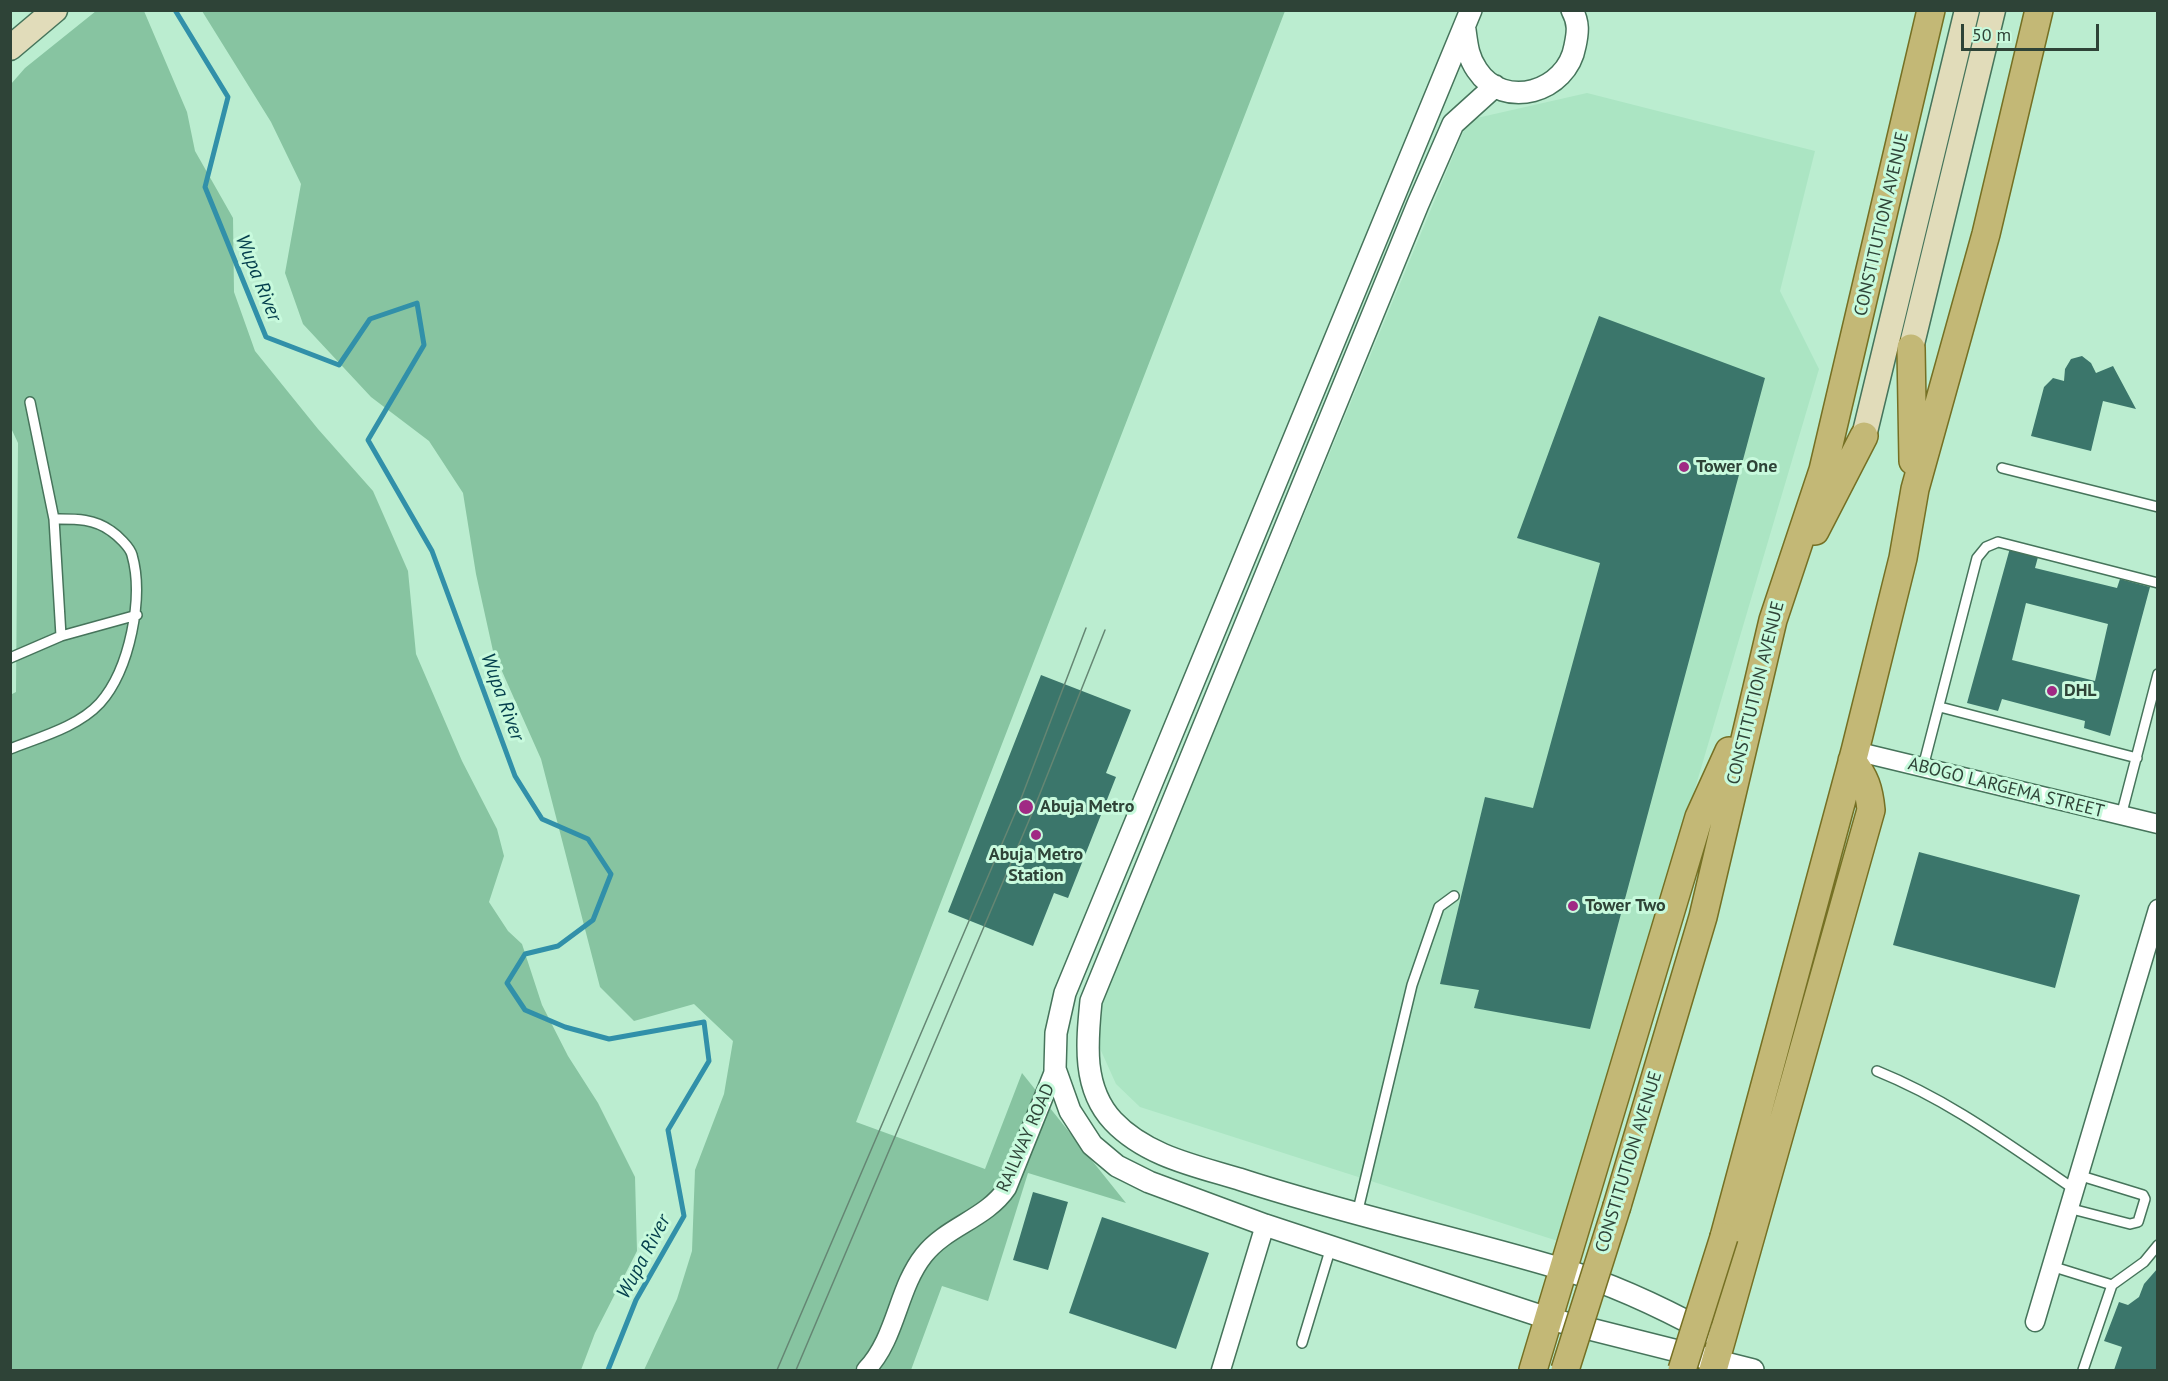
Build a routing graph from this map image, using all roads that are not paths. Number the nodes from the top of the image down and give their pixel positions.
1 (55, 10) edge
2 (1572, 10) edge
3 (1967, 10) edge
4 (1993, 10) edge
5 (2039, 10) edge
6 (1468, 20) edge
7 (1929, 20) edge
8 (11, 48) edge
9 (1495, 86) junction
10 (1911, 348) joint
11 (30, 402) dead end
12 (1864, 436) joint
13 (2002, 468) dead end
14 (1915, 489) junction
15 (2157, 507) edge
16 (54, 519) junction
17 (1786, 579) junction
18 (2157, 583) edge
19 (137, 615) junction
20 (61, 636) junction
21 (10, 658) edge
22 (2157, 674) edge
23 (1756, 693) junction
24 (1940, 707) junction
25 (10, 749) edge
26 (1854, 756) junction
27 (2138, 758) junction
28 (1923, 767) junction
29 (2121, 816) junction
30 (2157, 824) edge
31 (1454, 896) dead end
32 (2157, 909) edge
33 (1055, 1070) junction
34 (1877, 1071) dead end
35 (2076, 1182) junction
36 (2068, 1208) junction
37 (1357, 1214) junction
38 (1266, 1225) junction
39 (2157, 1245) edge
40 (1331, 1247) junction
41 (2051, 1266) junction
42 (1564, 1270) junction
43 (2112, 1285) junction
44 (1550, 1319) junction
45 (2035, 1322) dead end
46 (1302, 1344) dead end
47 (1717, 1358) edge
48 (1752, 1370) edge
49 (866, 1371) edge
50 (1221, 1371) edge
51 (1533, 1371) edge
52 (1565, 1371) edge
53 (1682, 1371) edge
54 (2083, 1371) edge

1 - 8 main road
2 - 9 street
3 - 12 main road, CONSTITUTION AVENUE
4 - 10 main road
5 - 14 main road
6 - 9 street
6 - 33 street
7 - 17 main road, CONSTITUTION AVENUE
9 - 37 street
10 - 14 main road
11 - 16 lane
12 - 17 main road
13 - 15 lane
14 - 26 main road
16 - 19 lane
16 - 20 lane
17 - 23 main road, CONSTITUTION AVENUE
18 - 24 lane
19 - 20 lane
19 - 25 lane
20 - 21 lane
22 - 27 lane
23 - 42 main road
23 - 52 main road, CONSTITUTION AVENUE, bridge
24 - 27 lane
24 - 28 lane
26 - 28 street, ABOGO LARGEMA STREET
26 - 47 main road
26 - 53 main road, bridge
27 - 29 lane
28 - 29 street, ABOGO LARGEMA STREET
29 - 30 street, ABOGO LARGEMA STREET
31 - 37 lane
32 - 35 street
33 - 38 street
33 - 49 street, RAILWAY ROAD
34 - 35 lane
35 - 36 street
35 - 36 lane
36 - 41 street
37 - 42 street
38 - 40 street
38 - 50 street
39 - 43 lane
40 - 44 street
40 - 46 lane
41 - 43 lane
41 - 45 street
42 - 44 main road
42 - 47 street
43 - 54 lane
44 - 47 street
44 - 51 main road
47 - 48 street

